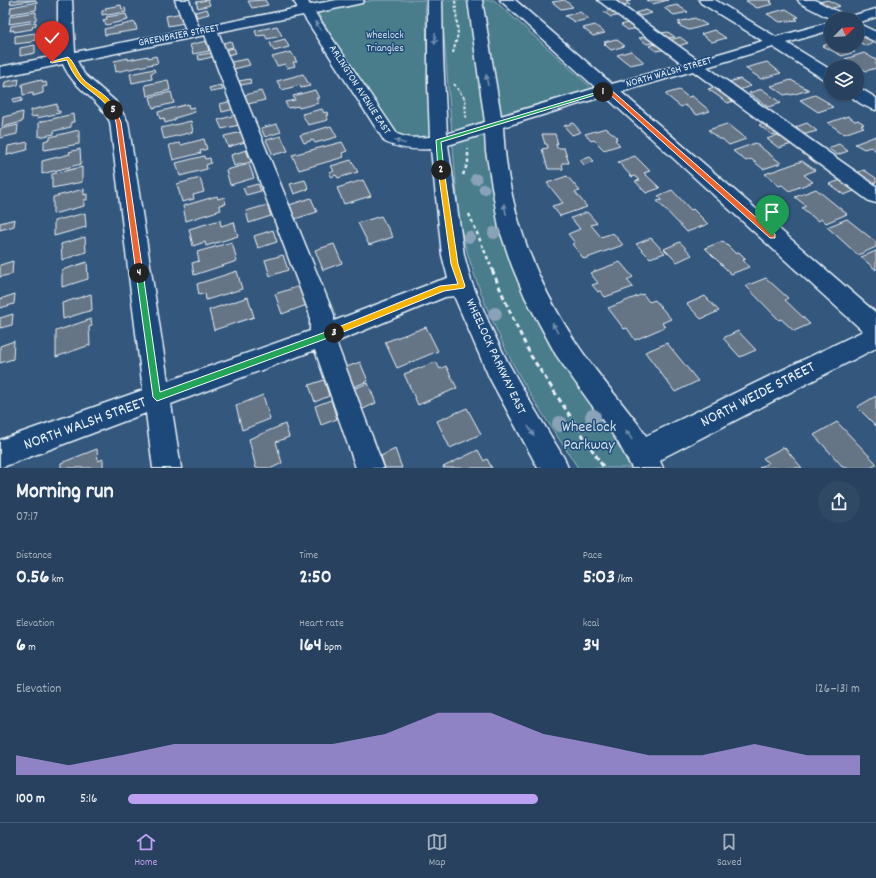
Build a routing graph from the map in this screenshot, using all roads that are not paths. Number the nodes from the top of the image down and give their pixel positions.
1 (65, 0) edge
2 (182, 0) edge
3 (357, 0) edge
4 (435, 0) edge
5 (475, 0) edge
6 (507, 0) edge
7 (605, 0) edge
8 (706, 0) edge
9 (805, 0) edge
10 (304, 5) edge
11 (828, 12) edge
12 (876, 13) edge
13 (864, 17) edge
14 (824, 28) edge
15 (864, 31) edge
16 (202, 32) junction
17 (876, 38) edge
18 (775, 42) junction
19 (68, 58) junction
20 (696, 65) junction
21 (0, 72) edge
22 (824, 73) edge
23 (608, 90) junction
24 (864, 97) edge
25 (876, 105) edge
26 (494, 124) junction
27 (438, 141) junction
28 (876, 196) edge
29 (462, 286) junction
30 (876, 328) edge
31 (876, 336) edge
32 (322, 337) junction
33 (157, 397) junction
34 (0, 454) edge
35 (646, 463) edge
36 (167, 468) edge
37 (370, 468) edge
38 (554, 468) edge

1 - 19 street
2 - 16 street
3 - 10 street, GREENBRIER STREET
4 -> 27 street, WHEELOCK PARKWAY EAST
26 -> 5 street
6 - 23 street
7 - 20 street
8 - 18 street
9 - 11 street
10 - 16 street, GREENBRIER STREET
27 -> 10 street, ARLINGTON AVENUE EAST
12 - 13 street
14 - 18 street, NORTH WALSH STREET
15 - 17 street
16 - 19 street, GREENBRIER STREET
16 - 32 street
18 - 20 street, NORTH WALSH STREET
18 - 22 street
19 - 21 street, GREENBRIER STREET
19 - 33 street
20 - 23 street, NORTH WALSH STREET
20 - 28 street
23 - 26 street, NORTH WALSH STREET
23 - 30 street
24 - 25 street
26 - 27 street, NORTH WALSH STREET
35 -> 26 street
27 - 29 street, WHEELOCK PARKWAY EAST
29 - 32 street, NORTH WALSH STREET
29 -> 38 street, WHEELOCK PARKWAY EAST
31 - 35 street, NORTH WEIDE STREET
32 - 33 street, NORTH WALSH STREET
32 - 37 street
33 - 34 street, NORTH WALSH STREET
33 - 36 street

